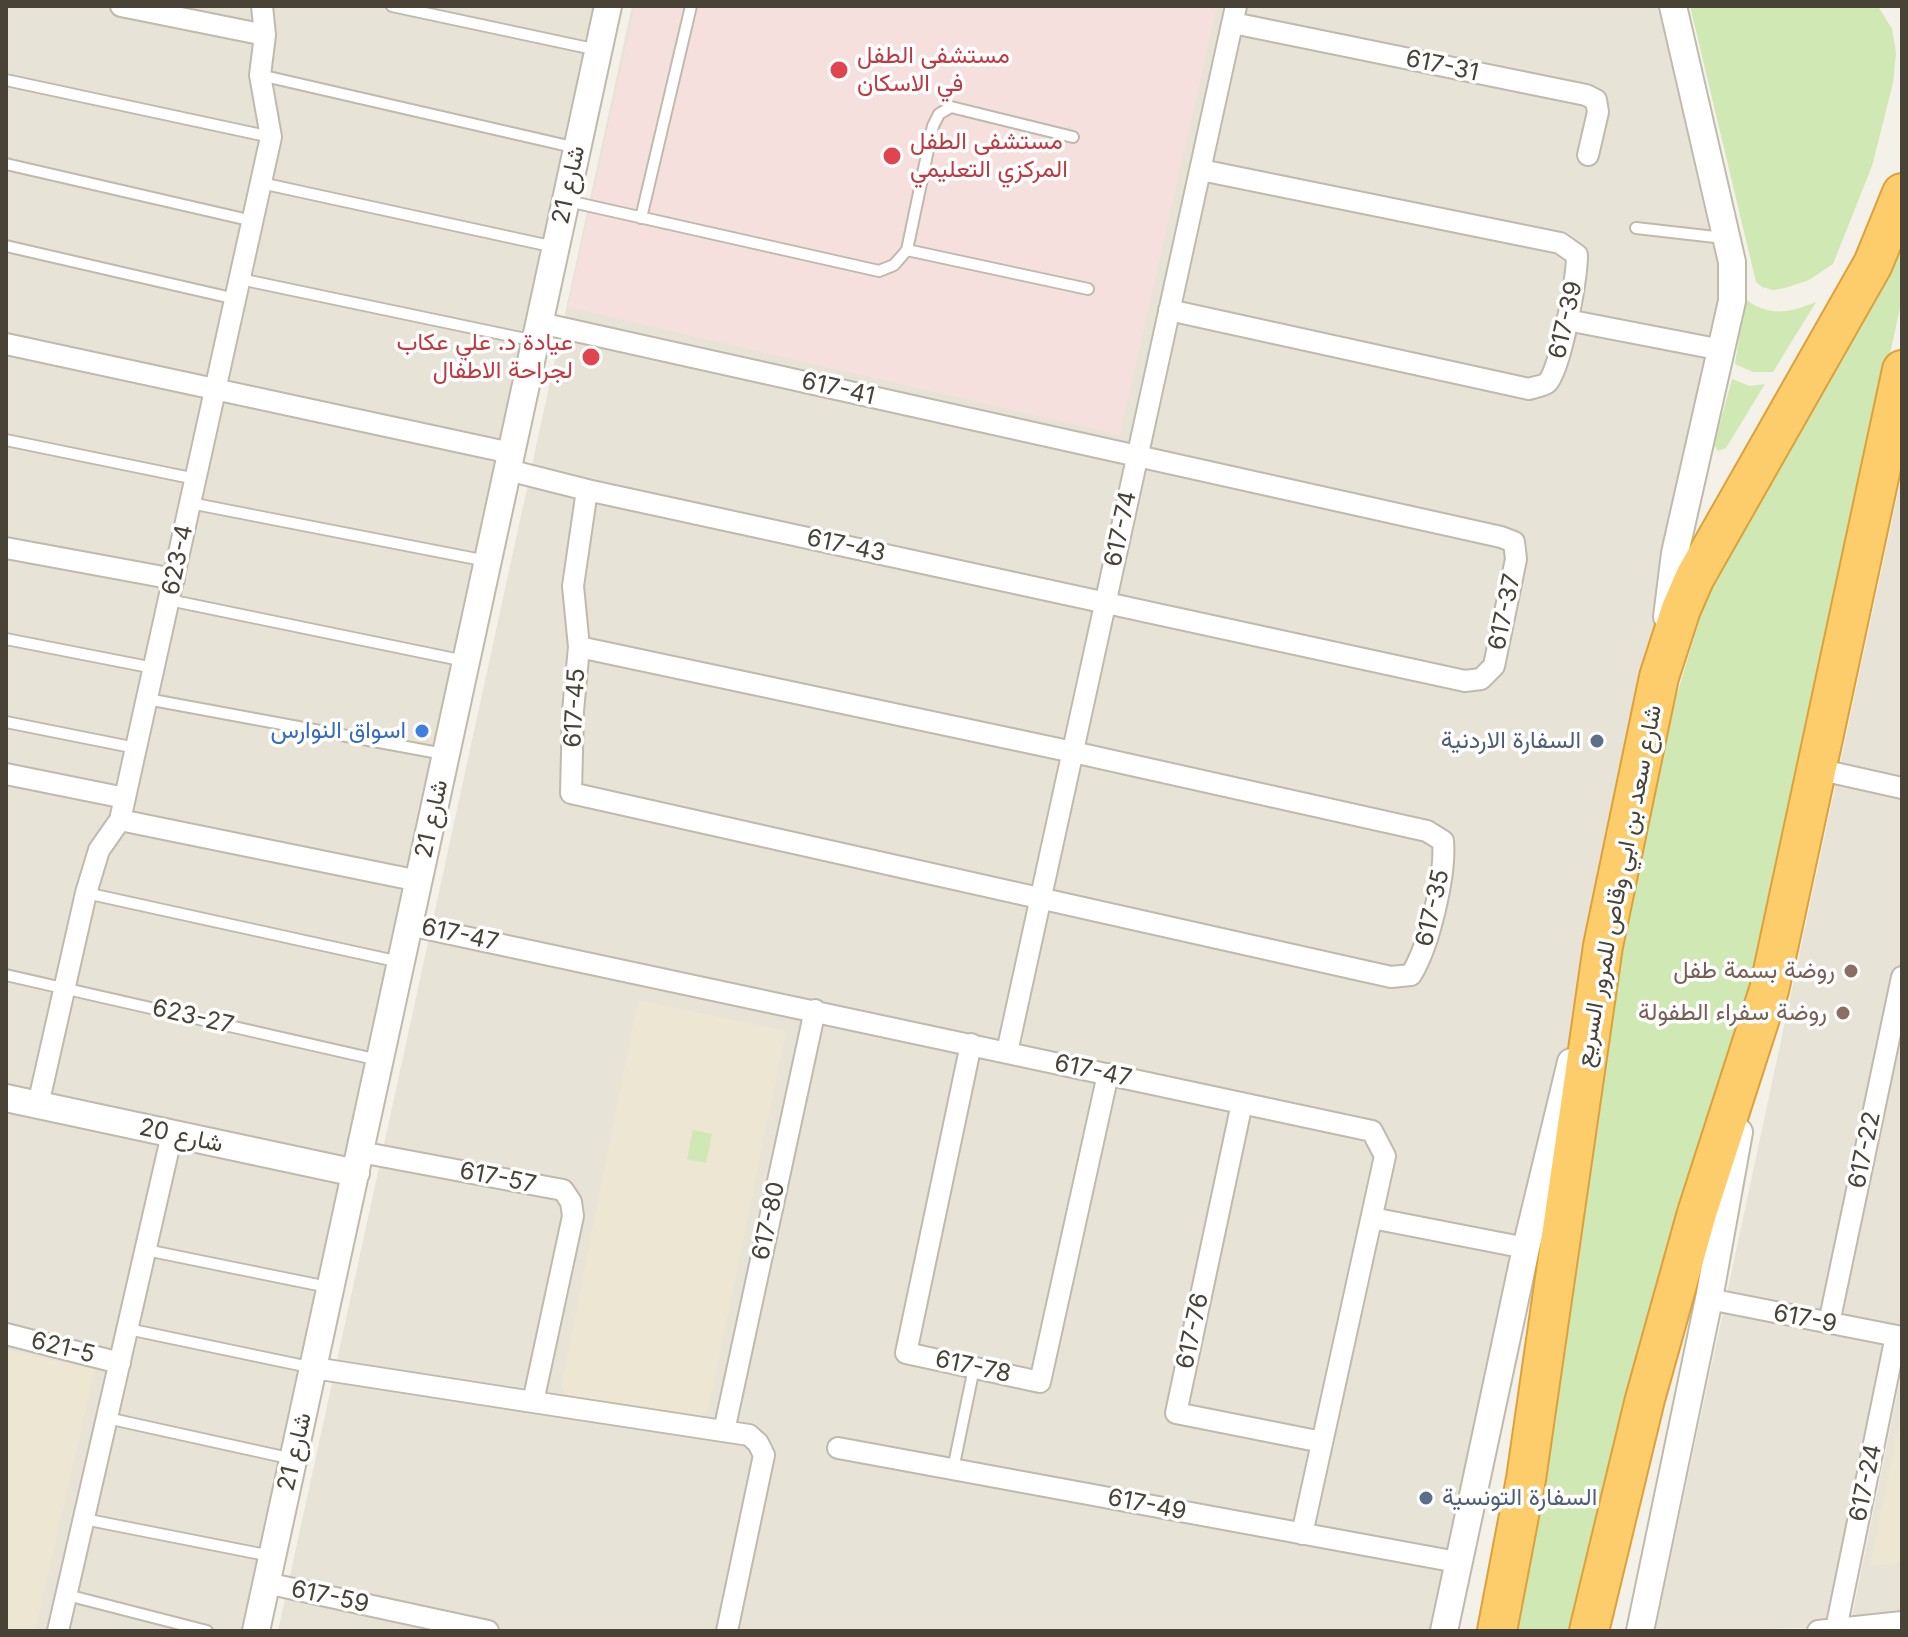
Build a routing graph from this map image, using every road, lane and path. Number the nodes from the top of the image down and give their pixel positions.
1 (121, 6) edge
2 (262, 6) edge
3 (392, 6) edge
4 (608, 6) edge
5 (691, 6) edge
6 (1673, 6) edge
7 (1234, 14) edge
8 (265, 35) junction
9 (598, 50) junction
10 (260, 75) junction
11 (6, 80) edge
12 (271, 137) junction
13 (1073, 137) dead end
14 (577, 148) junction
15 (1588, 155) dead end
16 (6, 164) edge
17 (1201, 170) junction
18 (261, 183) junction
19 (1902, 193) edge
20 (566, 200) junction
21 (641, 218) junction
22 (253, 221) junction
23 (1636, 228) dead end
24 (1726, 238) junction
25 (6, 246) edge
26 (555, 247) junction
27 (907, 250) junction
28 (238, 289) junction
29 (1088, 289) dead end
30 (1169, 310) junction
31 (1567, 320) junction
32 (538, 332) junction
33 (6, 344) edge
34 (1722, 350) junction
35 (1902, 370) edge
36 (215, 389) junction
37 (6, 440) edge
38 (1137, 456) junction
39 (509, 462) junction
40 (196, 479) junction
41 (587, 490) junction
42 (190, 503) junction
43 (6, 548) edge
44 (488, 561) junction
45 (174, 579) junction
46 (169, 600) junction
47 (1105, 603) junction
48 (6, 639) edge
49 (579, 647) junction
50 (466, 661) junction
51 (154, 668) junction
52 (1659, 677) junction
53 (147, 699) junction
54 (6, 722) edge
55 (136, 748) junction
56 (1073, 752) junction
57 (445, 755) junction
58 (1817, 769) junction
59 (6, 774) edge
60 (1902, 788) edge
61 (125, 798) junction
62 (120, 820) junction
63 (419, 881) junction
64 (86, 893) junction
65 (1040, 900) junction
66 (409, 925) junction
67 (1603, 946) junction
68 (401, 963) junction
69 (6, 975) edge
70 (1902, 977) edge
71 (64, 988) junction
72 (1769, 990) junction
73 (815, 1010) junction
74 (971, 1044) junction
75 (1007, 1052) junction
76 (380, 1060) junction
77 (1108, 1074) junction
78 (6, 1098) edge
79 (1242, 1103) junction
80 (38, 1105) junction
81 (172, 1134) junction
82 (358, 1163) junction
83 (1372, 1218) junction
84 (1526, 1248) junction
85 (146, 1250) junction
86 (331, 1287) junction
87 (1709, 1299) junction
88 (1829, 1323) junction
89 (128, 1329) junction
90 (6, 1334) edge
91 (1899, 1337) edge
92 (120, 1363) junction
93 (314, 1368) junction
94 (974, 1368) junction
95 (533, 1402) junction
96 (107, 1418) junction
97 (724, 1431) junction
98 (1322, 1442) junction
99 (838, 1448) dead end
100 (293, 1459) junction
101 (953, 1469) junction
102 (84, 1519) junction
103 (1302, 1534) junction
104 (272, 1556) junction
105 (1457, 1562) junction
106 (266, 1583) junction
107 (67, 1595) junction
108 (1899, 1626) edge
109 (1827, 1630) edge
110 (58, 1631) edge
111 (207, 1631) edge
112 (256, 1631) edge
113 (488, 1631) edge
114 (727, 1631) edge
115 (1444, 1631) edge
116 (1497, 1631) edge
117 (1589, 1631) edge
118 (1640, 1631) edge

1 - 8 street
2 - 8 street, 623-4
3 - 9 lane
4 - 9 street, شارع 21
5 - 21 lane
6 - 24 street
7 - 15 street, 617-31
7 - 17 street, 617-74
8 - 10 street, 623-4
9 - 14 street, شارع 21
10 - 12 street, 623-4
10 - 14 lane
11 - 12 lane
12 - 18 street, 623-4
13 - 27 lane
14 - 20 street, شارع 21
16 - 22 lane
17 - 30 street, 617-74
17 - 31 street, 617-39
18 - 22 street, 623-4
18 - 26 lane
19 - 52 highway, شارع سعد بن ابي وقاص للمرور السريع
20 - 21 lane
20 - 26 street, شارع 21
21 - 27 lane
22 - 28 street, 623-4
23 - 24 lane
24 - 34 street
25 - 28 lane
26 - 32 street, شارع 21
27 - 29 lane
28 - 32 lane
28 - 36 street, 623-4
30 - 31 street, 617-39
30 - 38 street, 617-74
31 - 34 street
32 - 38 street, 617-41
32 - 39 street, شارع 21
33 - 36 street, 617-43
34 - 52 street
35 - 58 highway
36 - 39 street, 617-43
36 - 40 street, 623-4
37 - 40 lane
38 - 47 street, 617-74
38 - 47 street, 617-37
39 - 41 street, 617-43
39 - 44 street, شارع 21
40 - 42 street, 623-4
41 - 47 street, 617-43
41 - 49 street
42 - 44 lane
42 - 45 street, 623-4
43 - 45 street
44 - 50 street, شارع 21
45 - 46 street, 623-4
46 - 50 lane
46 - 51 street, 623-4
47 - 56 street, 617-74
48 - 51 lane
49 - 56 street, 617-45
49 - 65 street, 617-45
50 - 57 street, شارع 21
51 - 53 street, 623-4
52 - 67 highway, شارع سعد بن ابي وقاص للمرور السريع
53 - 55 street, 623-4
53 - 57 lane
54 - 55 lane
55 - 61 street, 623-4
56 - 65 street, 617-74
56 - 65 street, 617-35
57 - 63 street, شارع 21
58 - 60 street
58 - 72 highway
59 - 61 street
61 - 62 street, 623-4
62 - 63 street
62 - 64 street, 623-4
63 - 66 street, شارع 21
64 - 68 lane
64 - 71 street, 623-4
65 - 75 street, 617-74
66 - 68 street, شارع 21
66 - 73 street, 617-47
67 - 84 street
67 - 116 highway, شارع سعد بن ابي وقاص للمرور السريع
68 - 76 street, شارع 21
69 - 71 lane, 623-27
70 - 88 street, 617-22
71 - 76 lane, 623-27
71 - 80 street, 623-4
72 - 87 street
72 - 117 highway
73 - 74 street, 617-47
73 - 97 street, 617-80
74 - 75 street, 617-47
74 - 94 street, 617-78
75 - 77 street, 617-47
76 - 82 street, شارع 21
77 - 79 street, 617-47
77 - 94 street, 617-78
78 - 80 street, شارع 20
79 - 83 street, 617-47
79 - 98 street, 617-76
80 - 81 street, شارع 20
81 - 82 street, شارع 20
81 - 85 street
82 - 86 street, شارع 21
82 - 95 street, 617-57
83 - 84 street
83 - 98 street, 617-47
84 - 105 street
85 - 86 lane
85 - 89 street
86 - 93 street, شارع 21
87 - 88 street, 617-9
87 - 118 street
88 - 91 street, 617-9
89 - 92 street
89 - 93 lane
90 - 92 street, 621-5
91 - 109 street, 617-24
92 - 96 street
93 - 95 street
93 - 100 street, شارع 21
94 - 101 lane
95 - 97 street
96 - 100 lane
96 - 102 street
97 - 114 street
98 - 103 street, 617-47
99 - 101 street, 617-49
100 - 104 street, شارع 21
101 - 103 street, 617-49
102 - 104 lane
102 - 107 street
103 - 105 street, 617-49
104 - 106 street, شارع 21
105 - 115 street
106 - 112 street, شارع 21
106 - 113 street, 617-59
107 - 110 street
107 - 111 lane
108 - 109 street

